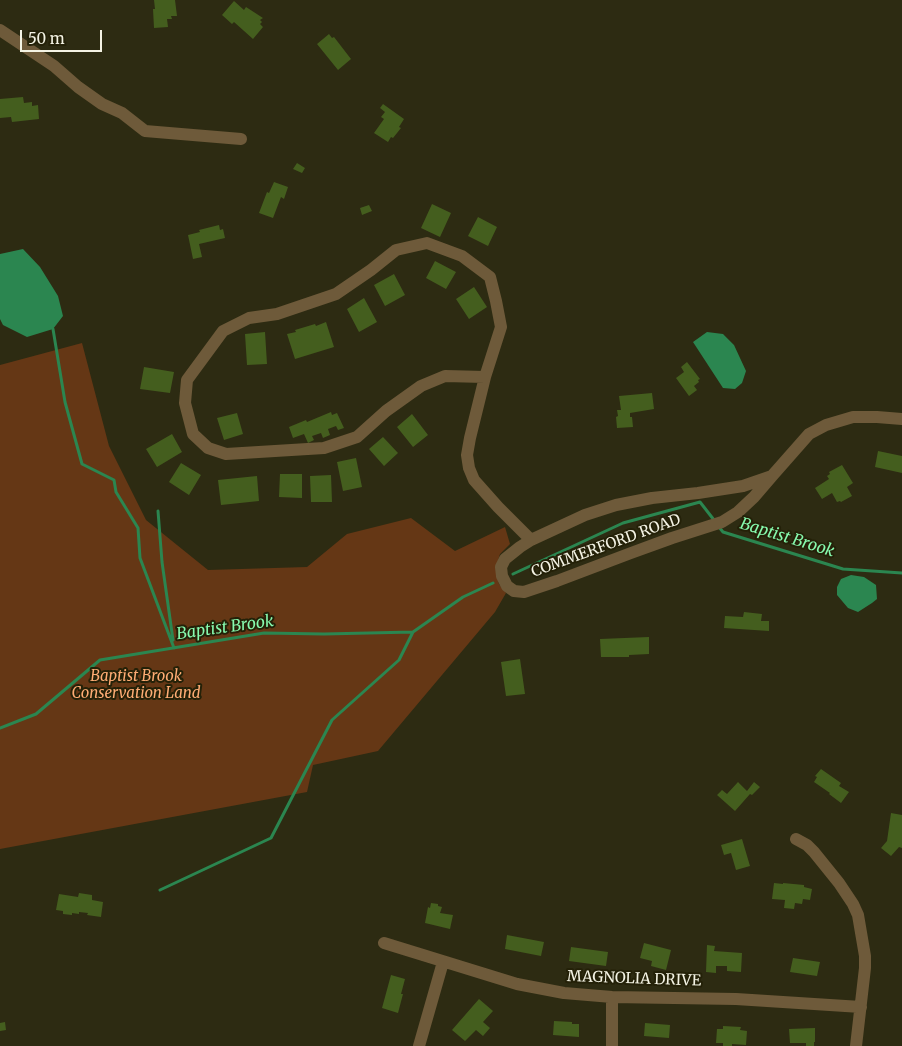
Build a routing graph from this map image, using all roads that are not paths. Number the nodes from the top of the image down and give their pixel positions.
1 (0, 30) edge
2 (241, 139) dead end
3 (485, 377) junction
4 (902, 419) edge
5 (772, 476) junction
6 (531, 540) junction
7 (796, 839) dead end
8 (384, 943) dead end
9 (443, 962) junction
10 (612, 997) junction
11 (860, 1006) junction
12 (419, 1046) edge
13 (612, 1046) edge
14 (856, 1046) edge

1 - 2 street
3 - 3 street
3 - 6 street
4 - 5 street, COMMERFORD ROAD
5 - 6 street, COMMERFORD ROAD
5 - 6 street, COMMERFORD ROAD
7 - 11 street
8 - 9 street, MAGNOLIA DRIVE
9 - 10 street, MAGNOLIA DRIVE
9 - 12 street
10 - 11 street, MAGNOLIA DRIVE
10 - 13 street
11 - 14 street

